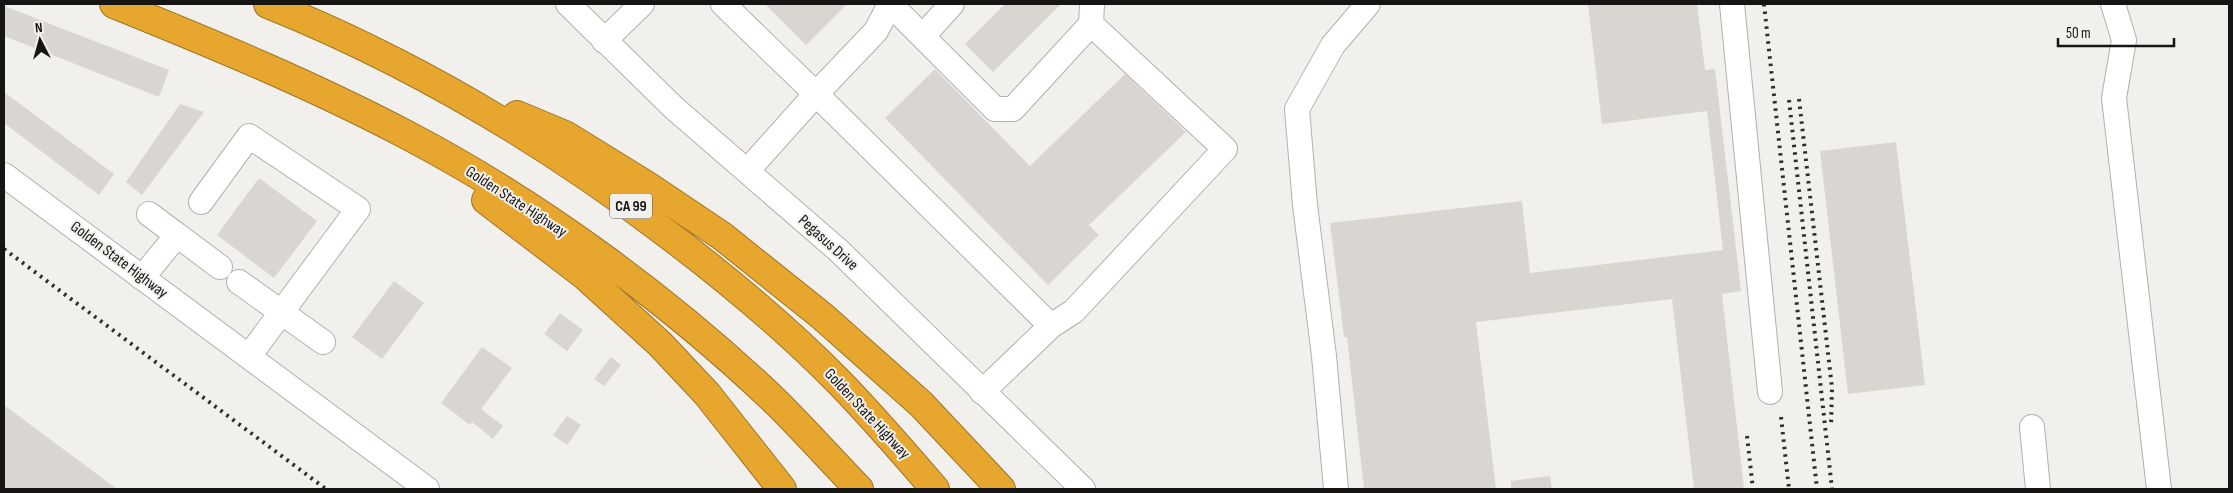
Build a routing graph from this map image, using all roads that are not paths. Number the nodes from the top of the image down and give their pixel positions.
1 (114, 4) edge
2 (268, 4) edge
3 (568, 4) edge
4 (642, 4) edge
5 (723, 4) edge
6 (890, 4) edge
7 (952, 4) edge
8 (1368, 4) edge
9 (1732, 4) edge
10 (2113, 4) edge
11 (1092, 14) edge
12 (923, 36) junction
13 (604, 41) junction
14 (423, 76) junction
15 (816, 94) junction
16 (408, 135) junction
17 (746, 171) junction
18 (4, 175) edge
19 (201, 202) dead end
20 (149, 214) dead end
21 (177, 235) junction
22 (220, 267) dead end
23 (142, 278) junction
24 (239, 282) dead end
25 (283, 312) junction
26 (1051, 326) junction
27 (323, 342) dead end
28 (250, 356) junction
29 (982, 392) junction
30 (1770, 392) dead end
31 (2032, 427) dead end
32 (750, 447) junction
33 (427, 489) edge
34 (760, 489) edge
35 (782, 489) edge
36 (859, 489) edge
37 (935, 489) edge
38 (1001, 489) edge
39 (1083, 489) edge
40 (1336, 489) edge
41 (2038, 489) edge
42 (2159, 489) edge

1 - 16 highway, Golden State Highway
2 - 14 highway, Golden State Highway / CA 99
3 - 13 street, Pegasus Drive
4 - 13 street
5 - 15 street
6 - 12 street
6 - 15 street
7 - 12 street
8 - 40 street
9 - 30 street
10 - 42 street
11 - 12 street
11 - 26 street
13 - 17 street, Pegasus Drive
14 - 37 highway, Golden State Highway / CA 99
14 - 38 highway
15 - 17 street
15 - 26 street
16 - 32 highway
16 - 36 highway, Golden State Highway
17 - 29 street, Pegasus Drive
18 - 23 street, Golden State Highway
19 - 25 street
20 - 21 street
21 - 22 street
21 - 23 street
23 - 28 street, Golden State Highway
24 - 25 street
25 - 27 street
25 - 28 street
26 - 29 street
28 - 33 street, Golden State Highway
29 - 39 street, Pegasus Drive
31 - 41 street
32 - 34 highway
32 - 35 highway

